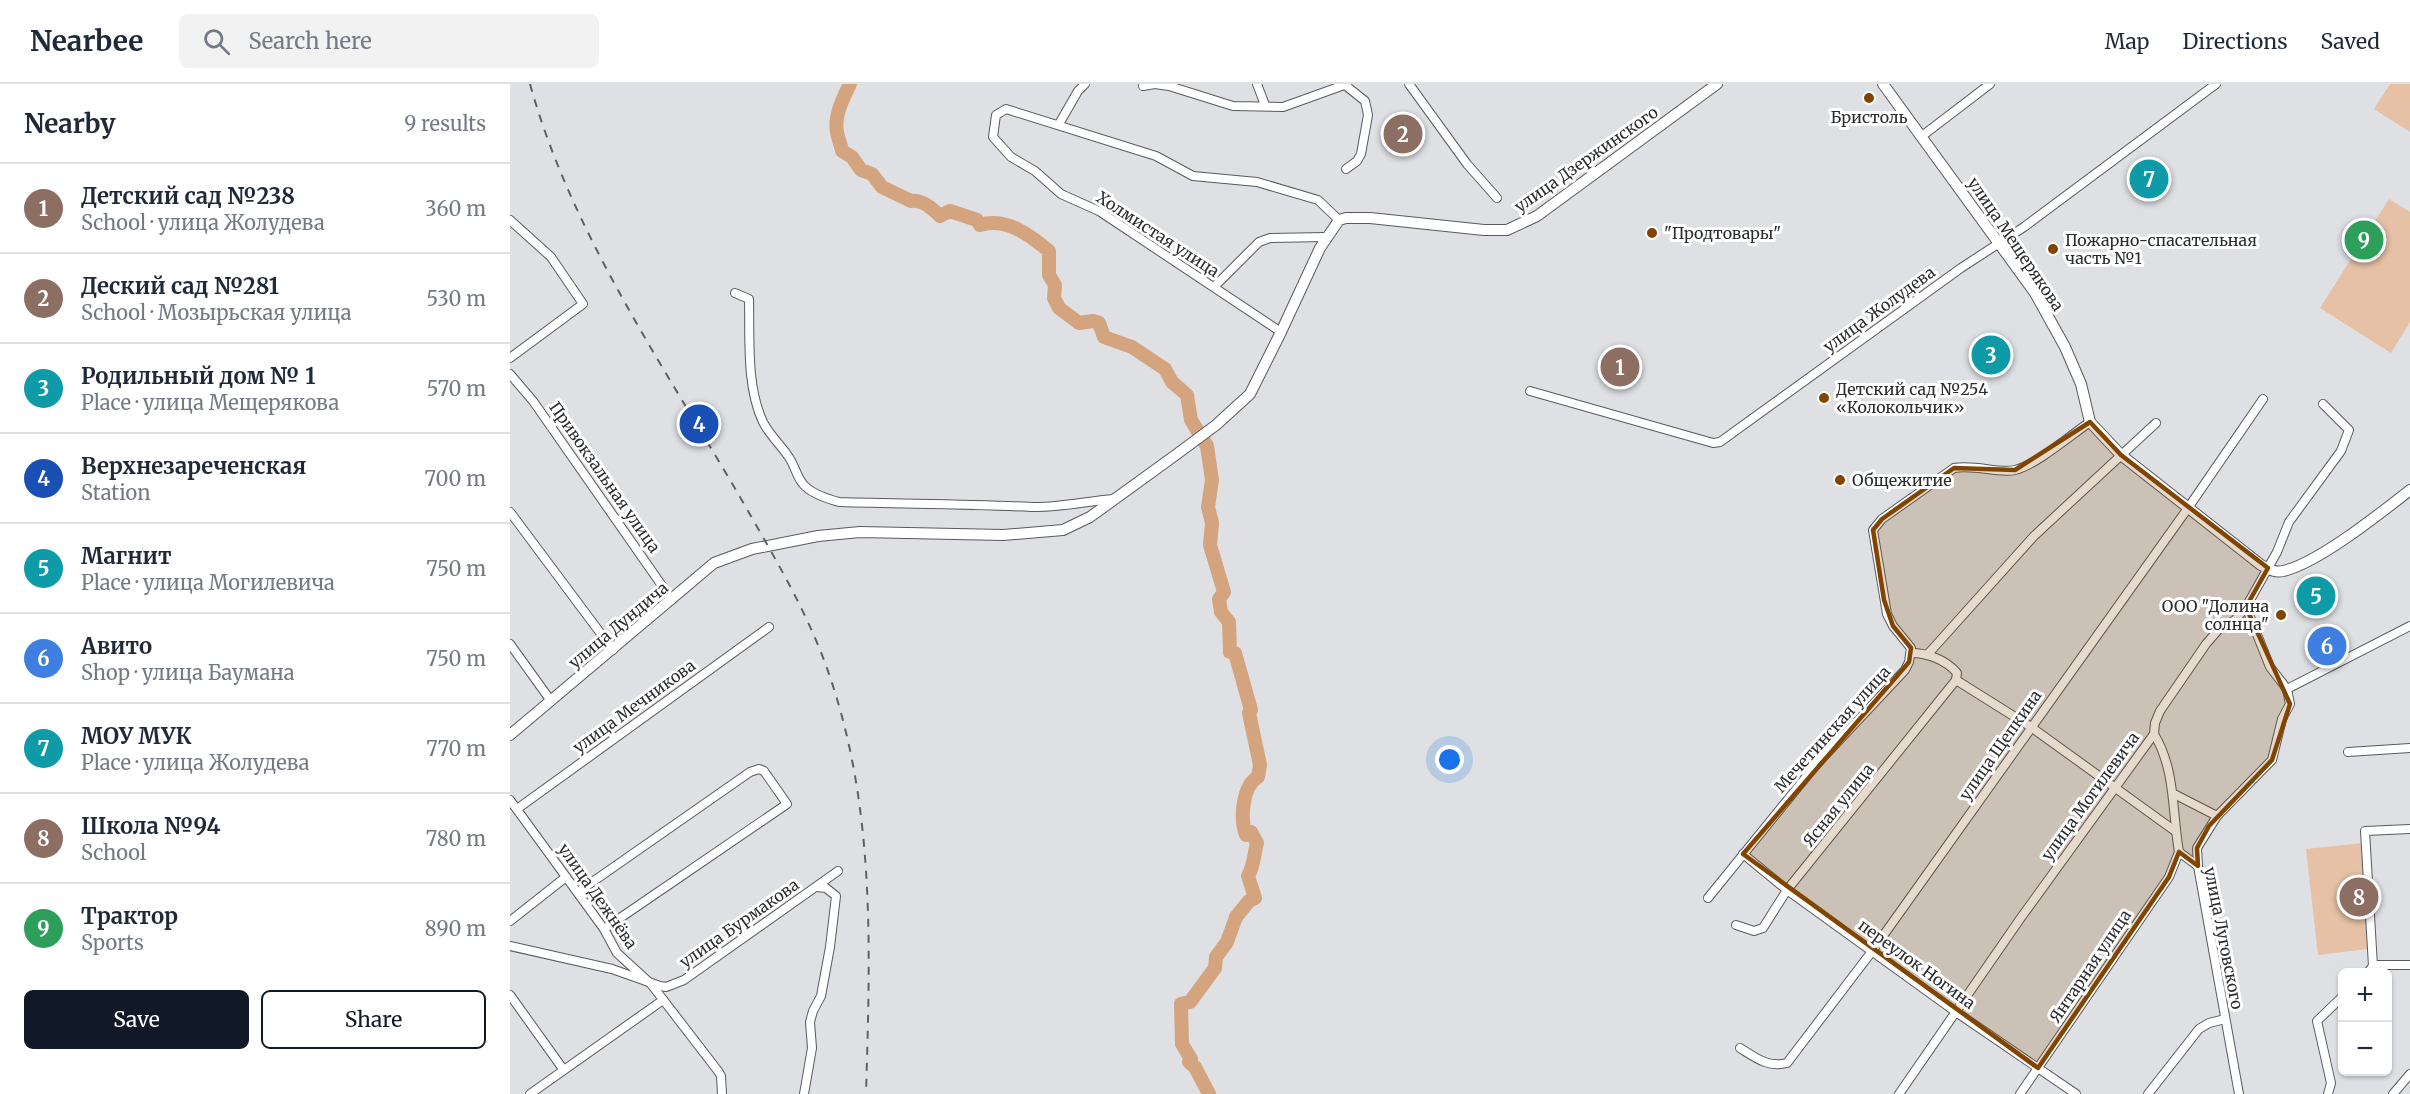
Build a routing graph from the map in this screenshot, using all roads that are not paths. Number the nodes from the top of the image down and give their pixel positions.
1 (1086, 84) edge
2 (1155, 84) edge
3 (1257, 84) edge
4 (1346, 84) edge
5 (1409, 84) edge
6 (1717, 84) edge
7 (1883, 84) edge
8 (1990, 84) edge
9 (2216, 84) edge
10 (1143, 86) dead end
11 (1265, 105) junction
12 (1059, 124) junction
13 (1922, 136) junction
14 (1346, 169) dead end
15 (1497, 198) dead end
16 (1339, 220) junction
17 (512, 226) edge
18 (1326, 237) junction
19 (2000, 242) junction
20 (1214, 287) junction
21 (735, 293) dead end
22 (1281, 332) junction
23 (510, 358) edge
24 (510, 374) edge
25 (1530, 391) dead end
26 (2262, 399) dead end
27 (2323, 404) dead end
28 (2090, 422) junction
29 (2156, 423) dead end
30 (2121, 455) junction
31 (2410, 490) edge
32 (1116, 499) junction
33 (2188, 508) junction
34 (510, 512) edge
35 (2268, 568) junction
36 (672, 600) junction
37 (2246, 607) junction
38 (769, 627) dead end
39 (2410, 627) edge
40 (510, 644) edge
41 (613, 650) junction
42 (1911, 653) junction
43 (1928, 654) junction
44 (1956, 680) junction
45 (2287, 689) junction
46 (551, 701) junction
47 (2031, 728) junction
48 (2154, 734) junction
49 (510, 735) edge
50 (2410, 748) edge
51 (2348, 752) dead end
52 (2115, 787) junction
53 (2174, 794) junction
54 (510, 800) edge
55 (517, 809) junction
56 (2217, 816) junction
57 (2410, 829) edge
58 (2175, 831) junction
59 (2179, 852) junction
60 (1743, 854) junction
61 (2198, 866) junction
62 (838, 871) dead end
63 (566, 877) junction
64 (817, 886) junction
65 (1787, 890) junction
66 (578, 892) junction
67 (1708, 898) dead end
68 (510, 921) edge
69 (1736, 925) dead end
70 (604, 929) junction
71 (510, 946) edge
72 (1873, 950) junction
73 (2377, 965) dead end
74 (2410, 965) edge
75 (2371, 968) edge
76 (651, 984) junction
77 (510, 995) edge
78 (663, 1000) junction
79 (2338, 1002) edge
80 (514, 1008) edge
81 (1956, 1012) junction
82 (2225, 1018) junction
83 (1740, 1048) dead end
84 (2038, 1068) junction
85 (563, 1069) junction
86 (2410, 1074) edge
87 (530, 1094) edge
88 (722, 1094) edge
89 (804, 1094) edge
90 (1899, 1094) edge
91 (2020, 1094) edge
92 (2076, 1094) edge
93 (2148, 1094) edge
94 (2239, 1094) edge
95 (2328, 1094) edge
96 (2393, 1094) edge

1 - 12 street
2 - 10 street
2 - 11 street
3 - 11 street
4 - 11 street
4 - 14 street
5 - 15 street
6 - 16 street, улица Дзержинского
7 - 13 street, улица Мещерякова
8 - 13 street
9 - 19 street, улица Жолудева
12 - 16 street
12 - 20 street, Холмистая улица
13 - 19 street, улица Мещерякова
16 - 18 street
17 - 23 street
18 - 20 street
18 - 22 street
19 - 25 street, улица Жолудева
19 - 28 street, улица Мещерякова
20 - 22 street, Холмистая улица
21 - 32 street
22 - 32 street, улица Дундича
24 - 36 street, Привокзальная улица
26 - 33 street, улица Щепкина
27 - 35 street, улица Могилевича
28 - 30 street, улица Мещерякова
28 - 42 street
29 - 30 street
30 - 33 street, улица Мещерякова
30 - 43 street
31 - 35 street
32 - 36 street, улица Дундича
33 - 35 street, улица Мещерякова
33 - 47 street, улица Щепкина
34 - 41 street
35 - 37 street, улица Могилевича
36 - 41 street, улица Дундича
37 - 45 street
37 - 48 street, улица Могилевича
38 - 55 street, улица Мечникова
39 - 45 street
40 - 46 street
41 - 46 street, улица Дундича
42 - 43 street
42 - 60 street, Мечетинская улица
43 - 44 street
44 - 47 street
44 - 65 street, Ясная улица
45 - 56 street
46 - 49 street, улица Дундича
47 - 52 street
47 - 72 street, улица Щепкина
48 - 52 street, улица Могилевича
48 - 53 street
50 - 51 street
52 - 58 street
52 - 81 street, улица Могилевича
53 - 56 street
53 - 58 street
54 - 55 street, улица Дежнёва
55 - 63 street, улица Дежнёва
56 - 61 street
57 - 75 street
58 - 59 street
59 - 61 street, улица Луговского
59 - 84 street, Янтарная улица
60 - 65 street, переулок Ногина
60 - 67 street, Мечетинская улица
61 - 82 street, улица Луговского
62 - 64 street, улица Бурмакова
63 - 66 street, улица Дежнёва
63 - 68 street
64 - 76 street, улица Бурмакова
64 - 89 street
65 - 69 street, Ясная улица
65 - 72 street, переулок Ногина
66 - 70 street, улица Дежнёва
66 - 70 street
70 - 76 street, улица Дежнёва
71 - 76 street
72 - 81 street, переулок Ногина
72 - 83 street, улица Щепкина
73 - 74 street
76 - 78 street, улица Дежнёва
77 - 80 street
78 - 85 street
78 - 88 street, улица Дежнёва
79 - 95 street
80 - 85 street
81 - 84 street, переулок Ногина
81 - 90 street, улица Могилевича
82 - 93 street
82 - 94 street, улица Луговского
84 - 91 street, Янтарная улица
84 - 92 street, переулок Ногина
85 - 87 street
86 - 96 street

